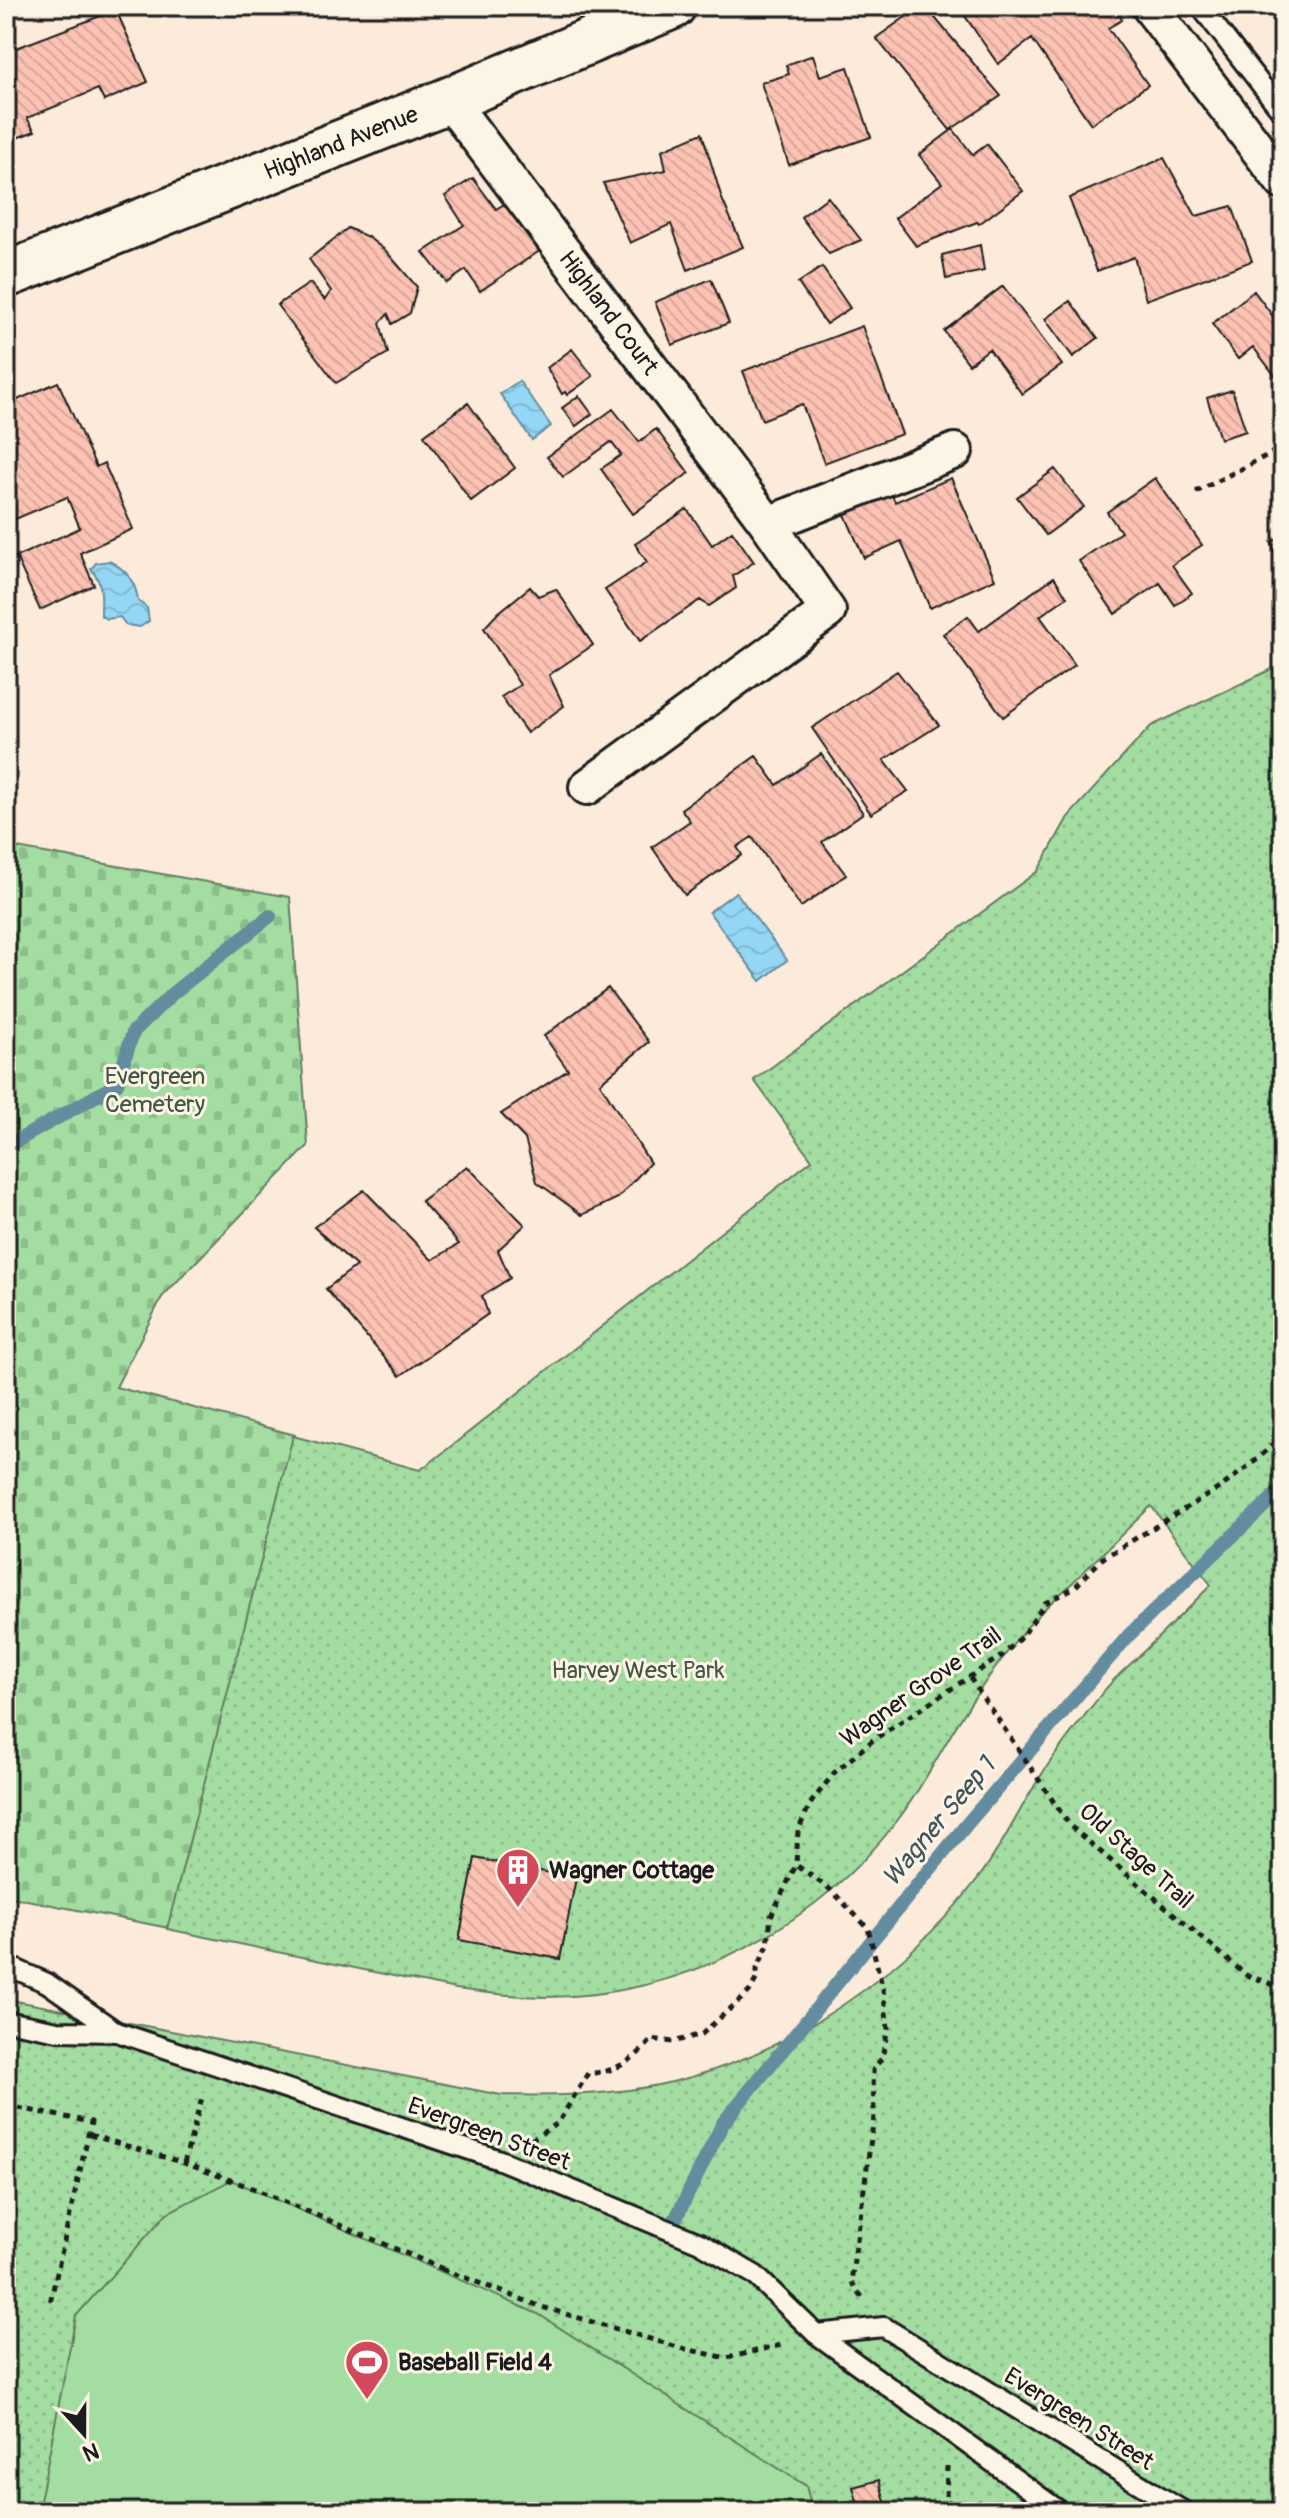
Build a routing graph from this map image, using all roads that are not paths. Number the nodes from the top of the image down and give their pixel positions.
1 (673, 6) edge
2 (1149, 6) edge
3 (1200, 6) edge
4 (449, 100) junction
5 (1283, 113) edge
6 (1283, 182) edge
7 (6, 275) edge
8 (955, 451) dead end
9 (768, 524) junction
10 (587, 787) dead end
11 (6, 1965) edge
12 (6, 2021) edge
13 (117, 2032) junction
14 (816, 2334) junction
15 (1061, 2512) edge
16 (1185, 2512) edge

1 - 4 street, Highland Avenue
2 - 6 street
3 - 5 lane
4 - 7 street, Highland Avenue
4 - 9 street, Highland Court
8 - 9 street
9 - 10 street, Highland Court
11 - 13 lane, Evergreen Street
12 - 13 lane, Evergreen Street
13 - 14 lane, Evergreen Street
14 - 15 lane, Evergreen Street
14 - 16 lane, Evergreen Street

